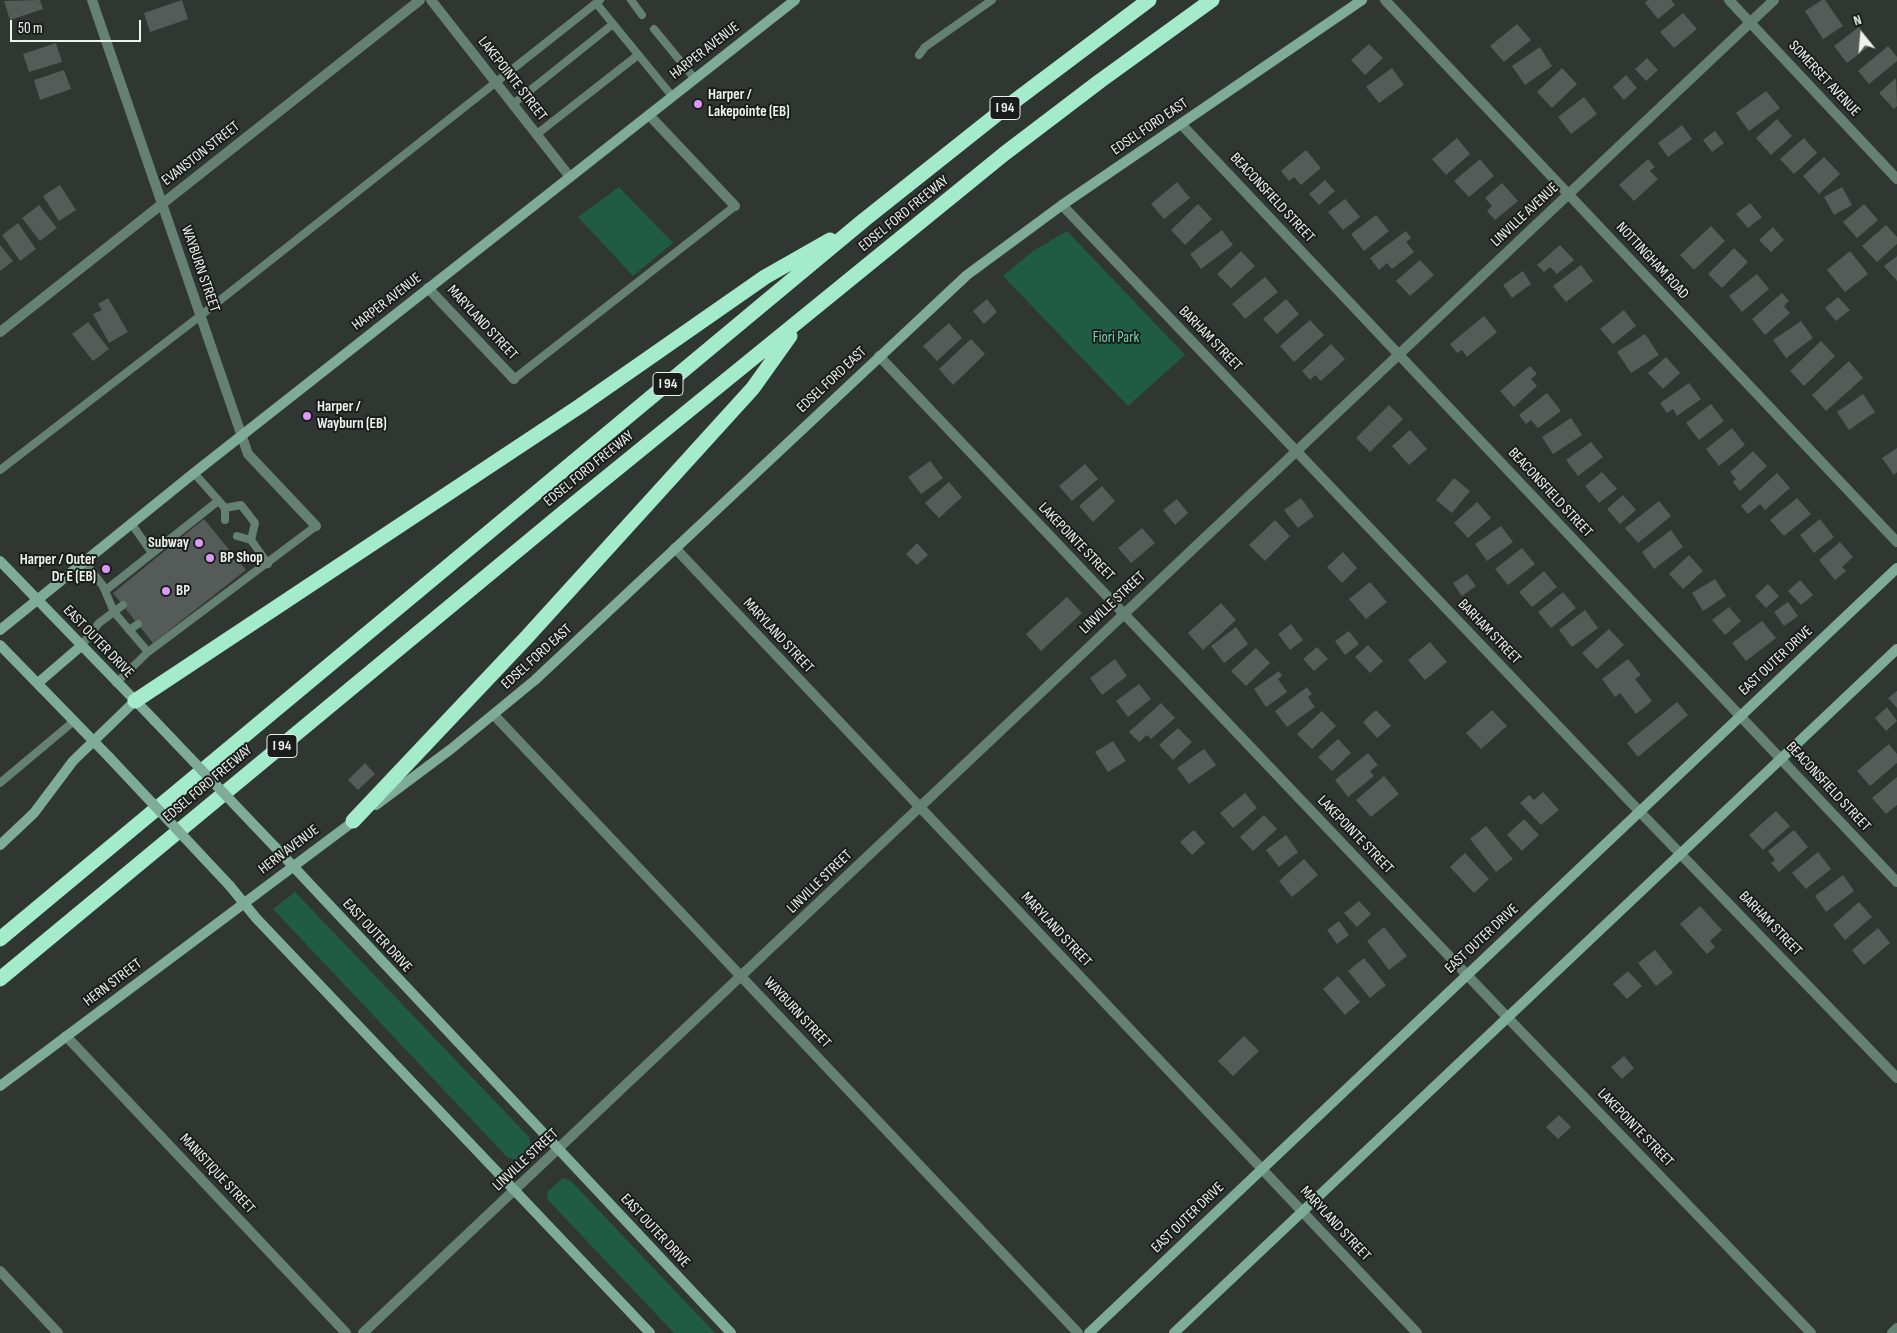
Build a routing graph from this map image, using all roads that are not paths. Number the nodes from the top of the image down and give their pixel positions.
1 (92, 0) edge
2 (420, 0) edge
3 (431, 0) edge
4 (631, 0) edge
5 (795, 0) edge
6 (992, 0) edge
7 (1149, 0) edge
8 (1212, 0) edge
9 (1362, 0) edge
10 (1385, 0) edge
11 (1729, 0) edge
12 (1774, 0) edge
13 (598, 1) edge
14 (642, 14) dead end
15 (1750, 23) junction
16 (613, 24) junction
17 (654, 29) dead end
18 (638, 55) junction
19 (919, 55) dead end
20 (695, 79) junction
21 (495, 81) junction
22 (672, 96) junction
23 (513, 104) junction
24 (649, 115) junction
25 (1182, 124) junction
26 (537, 134) junction
27 (570, 176) junction
28 (1897, 179) edge
29 (1568, 194) junction
30 (162, 204) junction
31 (1062, 205) junction
32 (735, 206) joint
33 (864, 220) junction
34 (428, 288) junction
35 (200, 316) junction
36 (801, 320) junction
37 (0, 332) edge
38 (1398, 354) junction
39 (879, 356) junction
40 (514, 378) joint
41 (241, 436) junction
42 (1296, 451) junction
43 (0, 470) edge
44 (194, 473) junction
45 (218, 500) junction
46 (225, 508) junction
47 (224, 520) dead end
48 (131, 523) junction
49 (316, 526) joint
50 (237, 536) dead end
51 (251, 540) junction
52 (1897, 542) edge
53 (675, 548) junction
54 (152, 553) junction
55 (0, 561) edge
56 (84, 562) junction
57 (268, 564) junction
58 (1897, 568) edge
59 (106, 590) junction
60 (37, 600) junction
61 (123, 605) dead end
62 (114, 612) junction
63 (1124, 613) junction
64 (138, 624) dead end
65 (0, 630) edge
66 (129, 630) junction
67 (0, 644) edge
68 (81, 646) junction
69 (1897, 650) edge
70 (148, 652) junction
71 (38, 683) junction
72 (116, 683) junction
73 (135, 701) junction
74 (494, 714) junction
75 (1740, 716) junction
76 (74, 722) junction
77 (92, 741) junction
78 (1781, 759) junction
79 (0, 783) edge
80 (920, 808) junction
81 (1639, 811) junction
82 (353, 821) junction
83 (0, 845) edge
84 (1681, 854) junction
85 (292, 867) junction
86 (1897, 882) edge
87 (243, 902) junction
88 (0, 939) edge
89 (1466, 974) junction
90 (742, 977) junction
91 (0, 979) edge
92 (1507, 1017) junction
93 (66, 1036) junction
94 (1897, 1078) edge
95 (0, 1086) edge
96 (558, 1151) junction
97 (1262, 1168) junction
98 (515, 1191) junction
99 (1302, 1211) junction
100 (0, 1271) edge
101 (1897, 1328) edge
102 (58, 1333) edge
103 (346, 1333) edge
104 (363, 1333) edge
105 (650, 1333) edge
106 (731, 1333) edge
107 (1078, 1333) edge
108 (1089, 1333) edge
109 (1174, 1333) edge
110 (1417, 1333) edge
111 (1811, 1333) edge
112 (1892, 1333) edge

1 - 30 street, WAYBURN STREET
2 - 30 street, EVANSTON STREET
3 - 21 street, LAKEPOINTE STREET
4 - 14 lane
5 - 20 street, HARPER AVENUE
6 - 19 lane
7 - 33 highway, EDSEL FORD FREEWAY / I 94
8 - 36 highway, EDSEL FORD FREEWAY / I 94
9 - 25 street, EDSEL FORD EAST
10 - 29 street, NOTTINGHAM ROAD
11 - 15 street, SOMERSET AVENUE
12 - 15 street, LINVILLE AVENUE
13 - 16 lane
13 - 21 lane
15 - 28 street, SOMERSET AVENUE
15 - 29 street, LINVILLE AVENUE
16 - 18 lane
16 - 23 lane
17 - 20 lane
18 - 22 lane
18 - 26 lane
20 - 22 street, HARPER AVENUE
21 - 23 street, LAKEPOINTE STREET
21 - 35 lane
22 - 24 street, HARPER AVENUE
23 - 26 street, LAKEPOINTE STREET
24 - 27 street, HARPER AVENUE
24 - 32 street
25 - 31 street, EDSEL FORD EAST
25 - 38 street, BEACONSFIELD STREET
26 - 27 street, LAKEPOINTE STREET
27 - 34 street, HARPER AVENUE
29 - 38 street, LINVILLE AVENUE
29 - 52 street, NOTTINGHAM ROAD
30 - 35 street, WAYBURN STREET
30 - 37 street, EVANSTON STREET
31 - 39 street, EDSEL FORD EAST
31 - 42 street, BARHAM STREET
32 - 40 lane
33 - 73 highway
33 - 88 highway, EDSEL FORD FREEWAY / I 94
34 - 40 street, MARYLAND STREET
34 - 41 street, HARPER AVENUE
35 - 41 street, WAYBURN STREET
35 - 43 lane
36 - 82 highway
36 - 91 highway, EDSEL FORD FREEWAY / I 94
38 - 42 street, LINVILLE AVENUE
38 - 75 street, BEACONSFIELD STREET
39 - 53 street, EDSEL FORD EAST
39 - 63 street, LAKEPOINTE STREET
41 - 44 street, HARPER AVENUE
41 - 49 street, WAYBURN STREET
42 - 63 street, LINVILLE STREET
42 - 81 street, BARHAM STREET
44 - 45 lane
44 - 48 street, HARPER AVENUE
45 - 46 lane
45 - 54 lane
46 - 47 lane
46 - 51 lane
48 - 54 lane
48 - 56 street, HARPER AVENUE
49 - 57 lane
50 - 51 lane
51 - 57 lane
53 - 74 street, EDSEL FORD EAST
53 - 80 street, MARYLAND STREET
54 - 59 lane
55 - 60 street, EAST OUTER DRIVE
56 - 59 lane
56 - 60 street, HARPER AVENUE
57 - 70 lane
58 - 75 street, EAST OUTER DRIVE
59 - 62 lane
60 - 65 street, HARPER AVENUE
60 - 68 street, EAST OUTER DRIVE
61 - 62 lane
62 - 66 lane
62 - 68 lane
63 - 80 street, LINVILLE STREET
63 - 89 street, LAKEPOINTE STREET
64 - 66 lane
66 - 70 lane
67 - 71 street
68 - 71 street
68 - 72 street, EAST OUTER DRIVE
69 - 78 street
70 - 72 lane
71 - 76 street
72 - 73 street, EAST OUTER DRIVE
73 - 77 street
73 - 85 street, EAST OUTER DRIVE, bridge
74 - 82 street, EDSEL FORD EAST
74 - 90 street, WAYBURN STREET
75 - 78 street, BEACONSFIELD STREET
75 - 81 street, EAST OUTER DRIVE
76 - 77 street
76 - 79 lane
77 - 83 street
77 - 87 street, bridge
78 - 84 street
78 - 86 street, BEACONSFIELD STREET
80 - 90 street, LINVILLE STREET
80 - 97 street, MARYLAND STREET
81 - 84 street, BARHAM STREET
81 - 89 street, EAST OUTER DRIVE
82 - 85 street, HERN AVENUE
84 - 92 street
84 - 94 street, BARHAM STREET
85 - 87 street, HERN AVENUE
85 - 96 street, EAST OUTER DRIVE
87 - 93 street, HERN STREET
87 - 98 street
89 - 92 street, LAKEPOINTE STREET
89 - 97 street, EAST OUTER DRIVE
90 - 96 street, LINVILLE STREET
90 - 107 street, WAYBURN STREET
92 - 99 street
92 - 111 street, LAKEPOINTE STREET
93 - 95 street, HERN STREET
93 - 103 street, MANISTIQUE STREET
96 - 98 street, LINVILLE STREET
96 - 106 street, EAST OUTER DRIVE
97 - 99 street, MARYLAND STREET
97 - 108 street, EAST OUTER DRIVE
98 - 104 street, LINVILLE STREET
98 - 105 street
99 - 109 street
99 - 110 street, MARYLAND STREET
100 - 102 street
101 - 112 street

